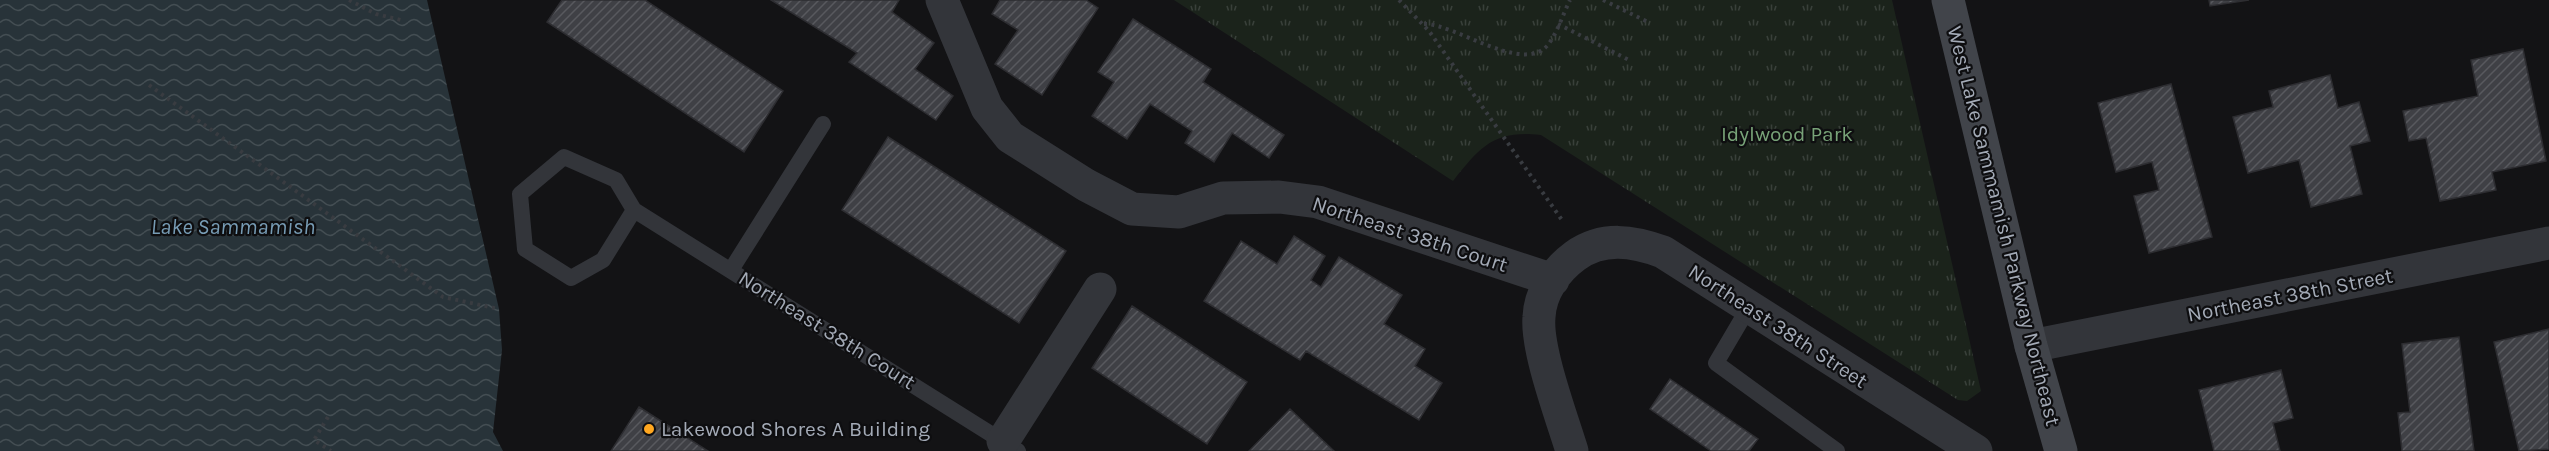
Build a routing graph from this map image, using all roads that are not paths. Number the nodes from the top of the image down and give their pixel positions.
1 (942, 0) edge
2 (1948, 0) edge
3 (823, 124) dead end
4 (634, 210) junction
5 (2549, 243) edge
6 (1569, 263) junction
7 (731, 270) junction
8 (1100, 289) dead end
9 (1749, 307) junction
10 (2031, 346) junction
11 (1011, 446) edge
12 (1572, 451) edge
13 (1837, 451) edge
14 (1976, 451) edge
15 (2061, 451) edge

1 - 6 street, Northeast 38th Court
2 - 10 main road, West Lake Sammamish Parkway Northeast
3 - 7 lane
4 - 4 lane, Northeast 38th Court
4 - 7 lane, Northeast 38th Court
5 - 10 street, Northeast 38th Street
6 - 9 street, Northeast 38th Street
6 - 12 street
7 - 11 lane, Northeast 38th Court
8 - 11 street
9 - 13 lane
9 - 14 street, Northeast 38th Street
10 - 15 main road, West Lake Sammamish Parkway Northeast

